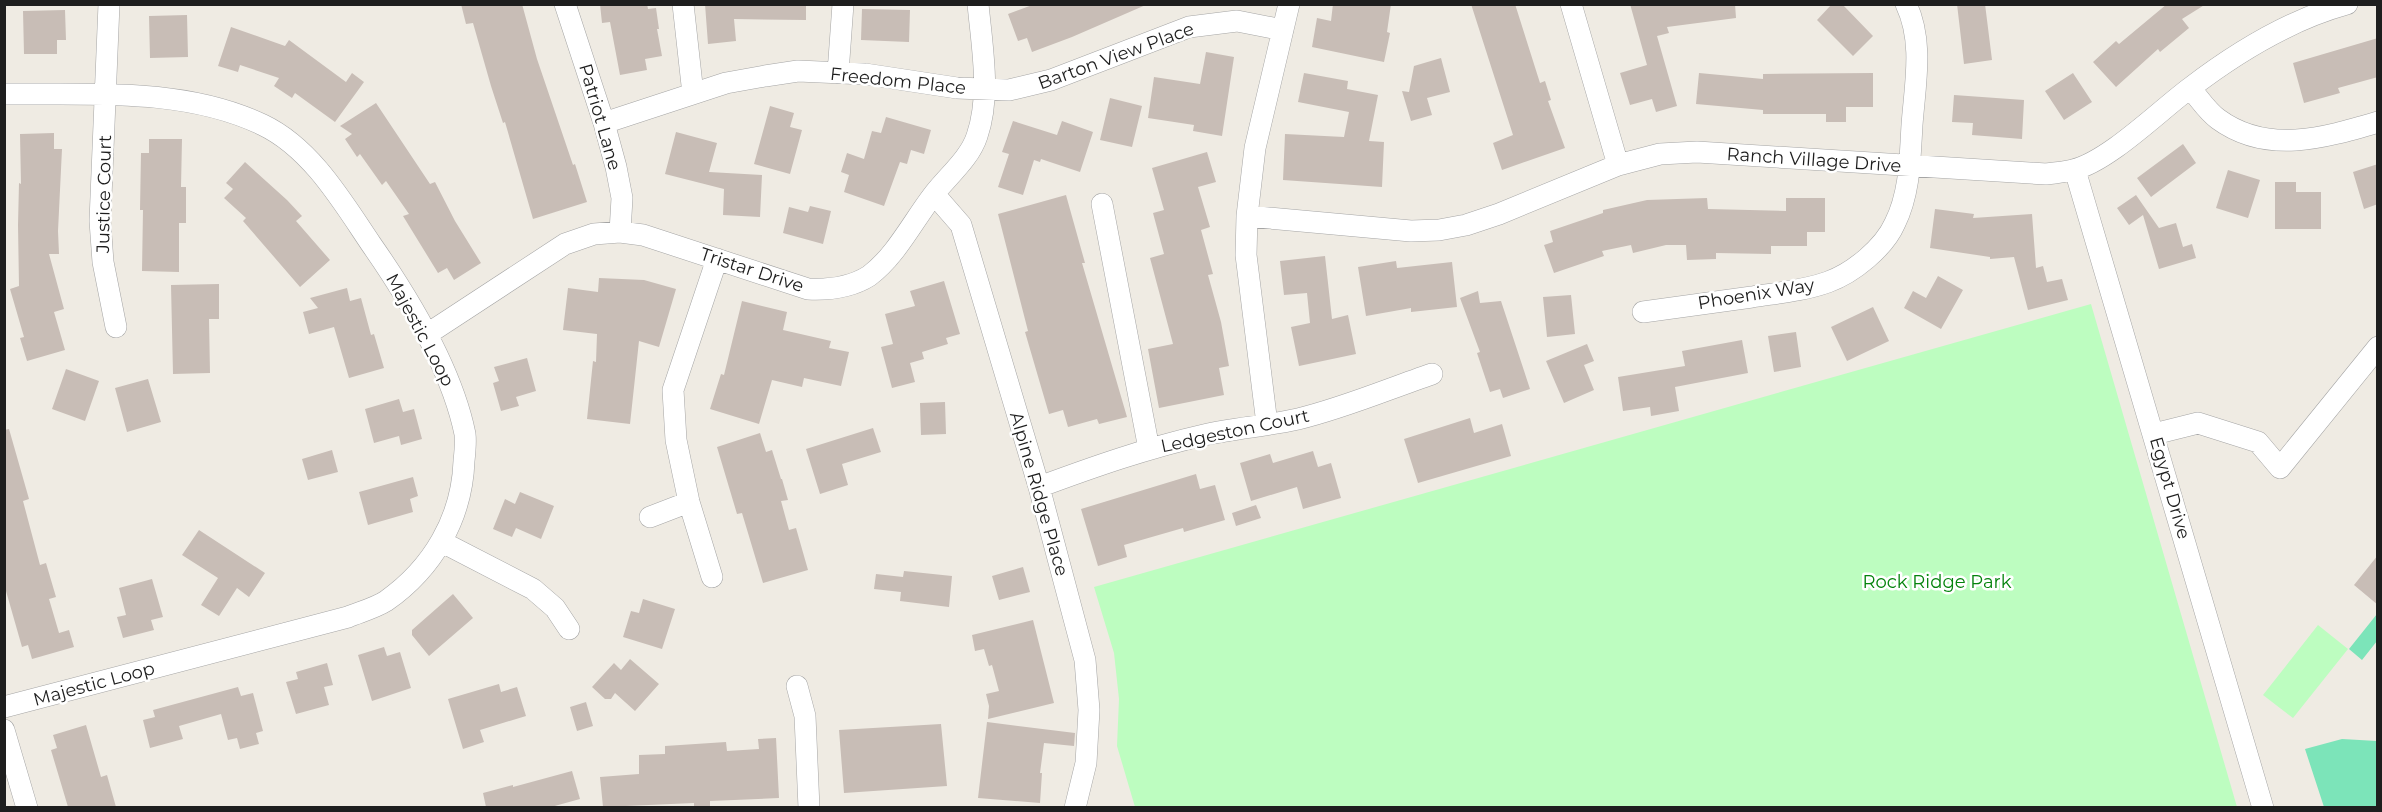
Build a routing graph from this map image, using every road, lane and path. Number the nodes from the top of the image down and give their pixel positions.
1 (109, 4) edge
2 (565, 4) edge
3 (683, 4) edge
4 (843, 4) edge
5 (978, 4) edge
6 (1289, 4) edge
7 (1571, 4) edge
8 (1906, 4) edge
9 (2338, 6) edge
10 (1283, 30) junction
11 (838, 73) junction
12 (2190, 88) junction
13 (984, 90) junction
14 (4, 94) edge
15 (693, 94) junction
16 (105, 96) junction
17 (2378, 122) edge
18 (604, 123) junction
19 (1618, 165) junction
20 (1909, 167) junction
21 (2075, 170) junction
22 (934, 194) junction
23 (1102, 204) dead end
24 (1247, 216) junction
25 (620, 232) junction
26 (717, 259) junction
27 (1643, 312) dead end
28 (116, 327) dead end
29 (426, 335) junction
30 (2378, 347) edge
31 (1432, 374) dead end
32 (1267, 424) junction
33 (2154, 434) junction
34 (1149, 449) junction
35 (1039, 487) junction
36 (689, 502) junction
37 (650, 516) dead end
38 (442, 542) junction
39 (712, 577) dead end
40 (569, 629) dead end
41 (797, 686) dead end
42 (4, 707) edge
43 (4, 730) edge
44 (27, 807) edge
45 (809, 807) edge
46 (1075, 807) edge
47 (2263, 807) edge

1 - 16 street, Justice Court
2 - 18 street, Patriot Lane
3 - 15 street
4 - 11 street
5 - 13 street, Tristar Drive
6 - 10 street
7 - 19 street
8 - 20 street, Phoenix Way
9 - 12 street, Ranch Village Drive
10 - 13 street, Barton View Place
10 - 24 street
11 - 13 street, Freedom Place
11 - 15 street, Freedom Place
12 - 17 street
12 - 21 street, Ranch Village Drive
13 - 22 street, Tristar Drive
14 - 16 street, Majestic Loop
15 - 18 street, Freedom Place
16 - 28 street, Justice Court
16 - 29 street, Majestic Loop
18 - 25 street, Patriot Lane
19 - 20 street, Ranch Village Drive
19 - 24 street, Ranch Village Drive
20 - 21 street, Ranch Village Drive
20 - 27 street, Phoenix Way
21 - 33 street, Egypt Drive
22 - 26 street, Tristar Drive
22 - 35 street, Alpine Ridge Place
23 - 34 street
24 - 32 street
25 - 26 street, Tristar Drive
25 - 29 street, Tristar Drive
26 - 36 street
29 - 38 street, Majestic Loop
30 - 33 street
31 - 32 street, Ledgeston Court
32 - 34 street, Ledgeston Court
33 - 47 street, Egypt Drive
34 - 35 street, Ledgeston Court
35 - 46 street, Alpine Ridge Place
36 - 37 street
36 - 39 street
38 - 40 street
38 - 42 street, Majestic Loop
41 - 45 street
43 - 44 street

